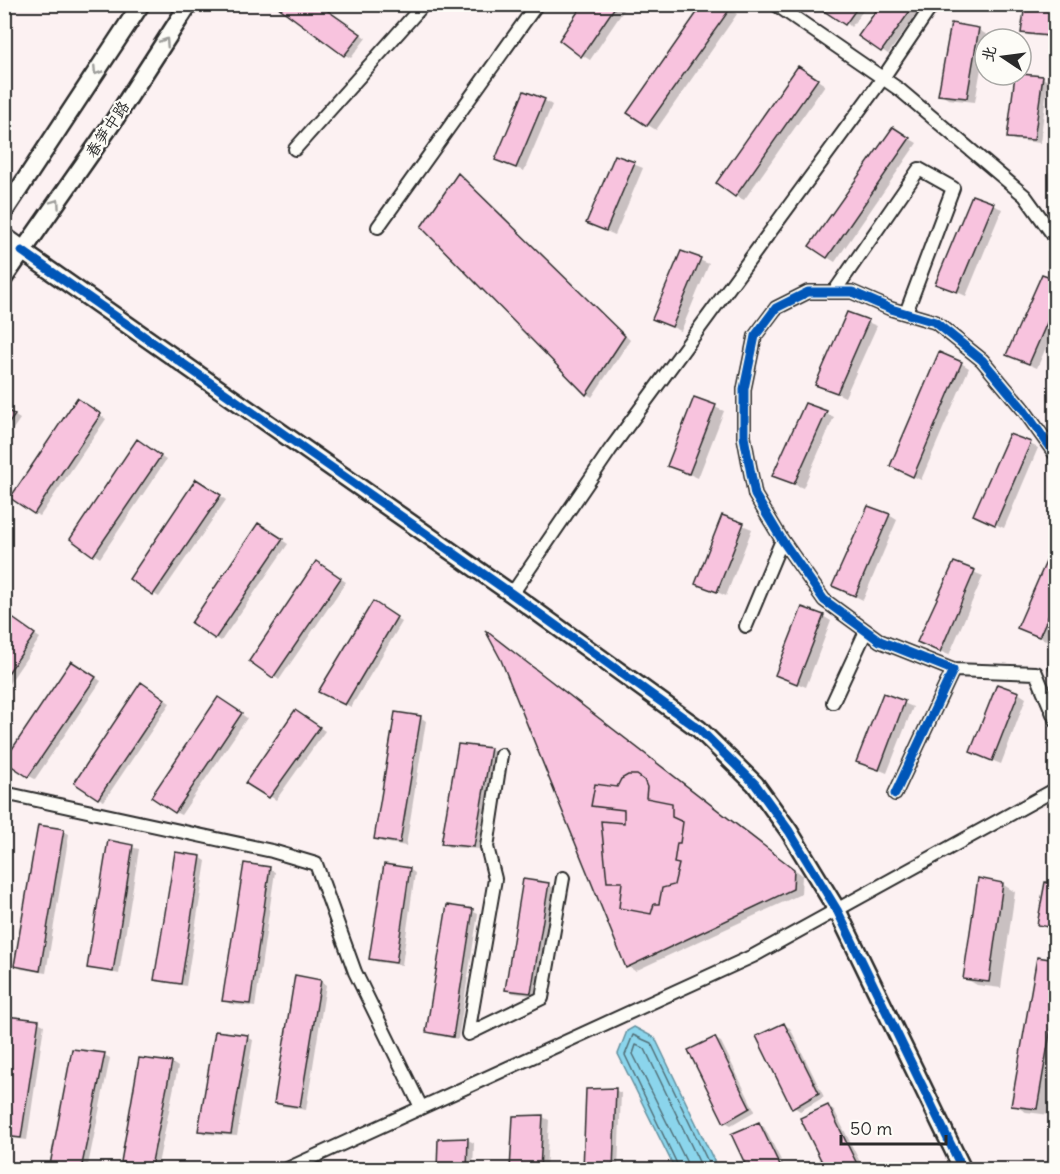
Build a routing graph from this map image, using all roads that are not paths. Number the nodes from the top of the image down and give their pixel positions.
1 (141, 4) edge
2 (189, 4) edge
3 (424, 4) edge
4 (537, 4) edge
5 (775, 4) edge
6 (933, 4) edge
7 (883, 78) junction
8 (295, 149) dead end
9 (4, 212) edge
10 (378, 227) dead end
11 (4, 238) edge
12 (1056, 239) edge
13 (22, 251) junction
14 (4, 278) edge
15 (834, 292) junction
16 (906, 313) junction
17 (1056, 455) edge
18 (782, 540) junction
19 (512, 594) junction
20 (746, 626) dead end
21 (866, 631) junction
22 (953, 670) junction
23 (833, 702) dead end
24 (1056, 722) edge
25 (501, 755) dead end
26 (1056, 789) edge
27 (4, 793) edge
28 (894, 794) dead end
29 (563, 878) dead end
30 (837, 910) junction
31 (421, 1107) junction
32 (285, 1170) edge
33 (963, 1170) edge

1 -> 9 street
13 -> 2 street, 春笋中路
3 - 8 street
4 - 10 street
5 - 7 street
6 - 7 street
7 - 12 street
7 - 19 street
11 - 13 main road
13 - 14 street, 春笋中路
13 - 19 street
15 - 16 street
15 - 16 street
15 - 18 street
16 - 17 street
18 - 20 street
18 - 21 street
19 - 30 street
21 - 22 street
21 - 23 street
22 - 24 street
22 - 28 street
25 - 29 street
26 - 30 street
27 - 31 street
30 - 31 street
30 - 33 street
31 - 32 street

